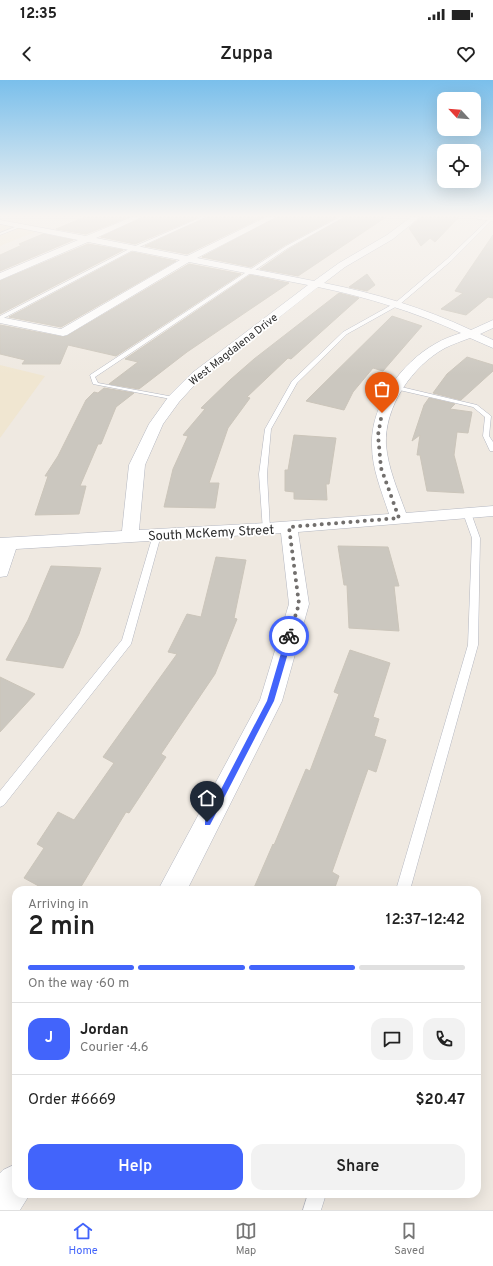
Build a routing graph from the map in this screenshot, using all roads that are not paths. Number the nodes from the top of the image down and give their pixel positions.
1 (18, 270) edge
2 (93, 270) edge
3 (170, 270) edge
4 (243, 270) edge
5 (337, 270) edge
6 (437, 270) edge
7 (249, 271) junction
8 (0, 278) edge
9 (316, 284) junction
10 (397, 304) junction
11 (0, 319) edge
12 (493, 323) edge
13 (474, 334) junction
14 (493, 344) edge
15 (396, 388) junction
16 (174, 399) junction
17 (493, 449) edge
18 (493, 511) edge
19 (467, 513) junction
20 (399, 518) junction
21 (278, 528) junction
22 (157, 535) junction
23 (130, 536) junction
24 (4, 544) edge
25 (0, 571) edge
26 (0, 801) edge
27 (174, 886) edge
28 (404, 886) edge
29 (12, 1188) edge
30 (316, 1198) edge
31 (0, 1205) edge
32 (312, 1210) edge

1 - 8 street
2 - 11 lane
3 - 11 street
4 - 7 street
5 - 9 street, West Magdalena Drive
6 - 10 lane
7 - 9 street
7 - 16 lane
9 - 10 street
9 - 16 street, West Magdalena Drive
10 - 13 street
10 - 21 lane
12 - 13 street
13 - 14 street
13 - 15 street
15 - 17 lane
15 - 20 street
16 - 23 street, West Magdalena Drive
18 - 19 street, South McKemy Street
19 - 20 street, South McKemy Street
19 - 28 lane
20 - 21 street, South McKemy Street
21 - 22 street, South McKemy Street
21 - 27 street
22 - 23 street, South McKemy Street
22 - 26 lane
23 - 24 street, South McKemy Street
24 - 25 street
29 - 31 street
30 - 32 lane

